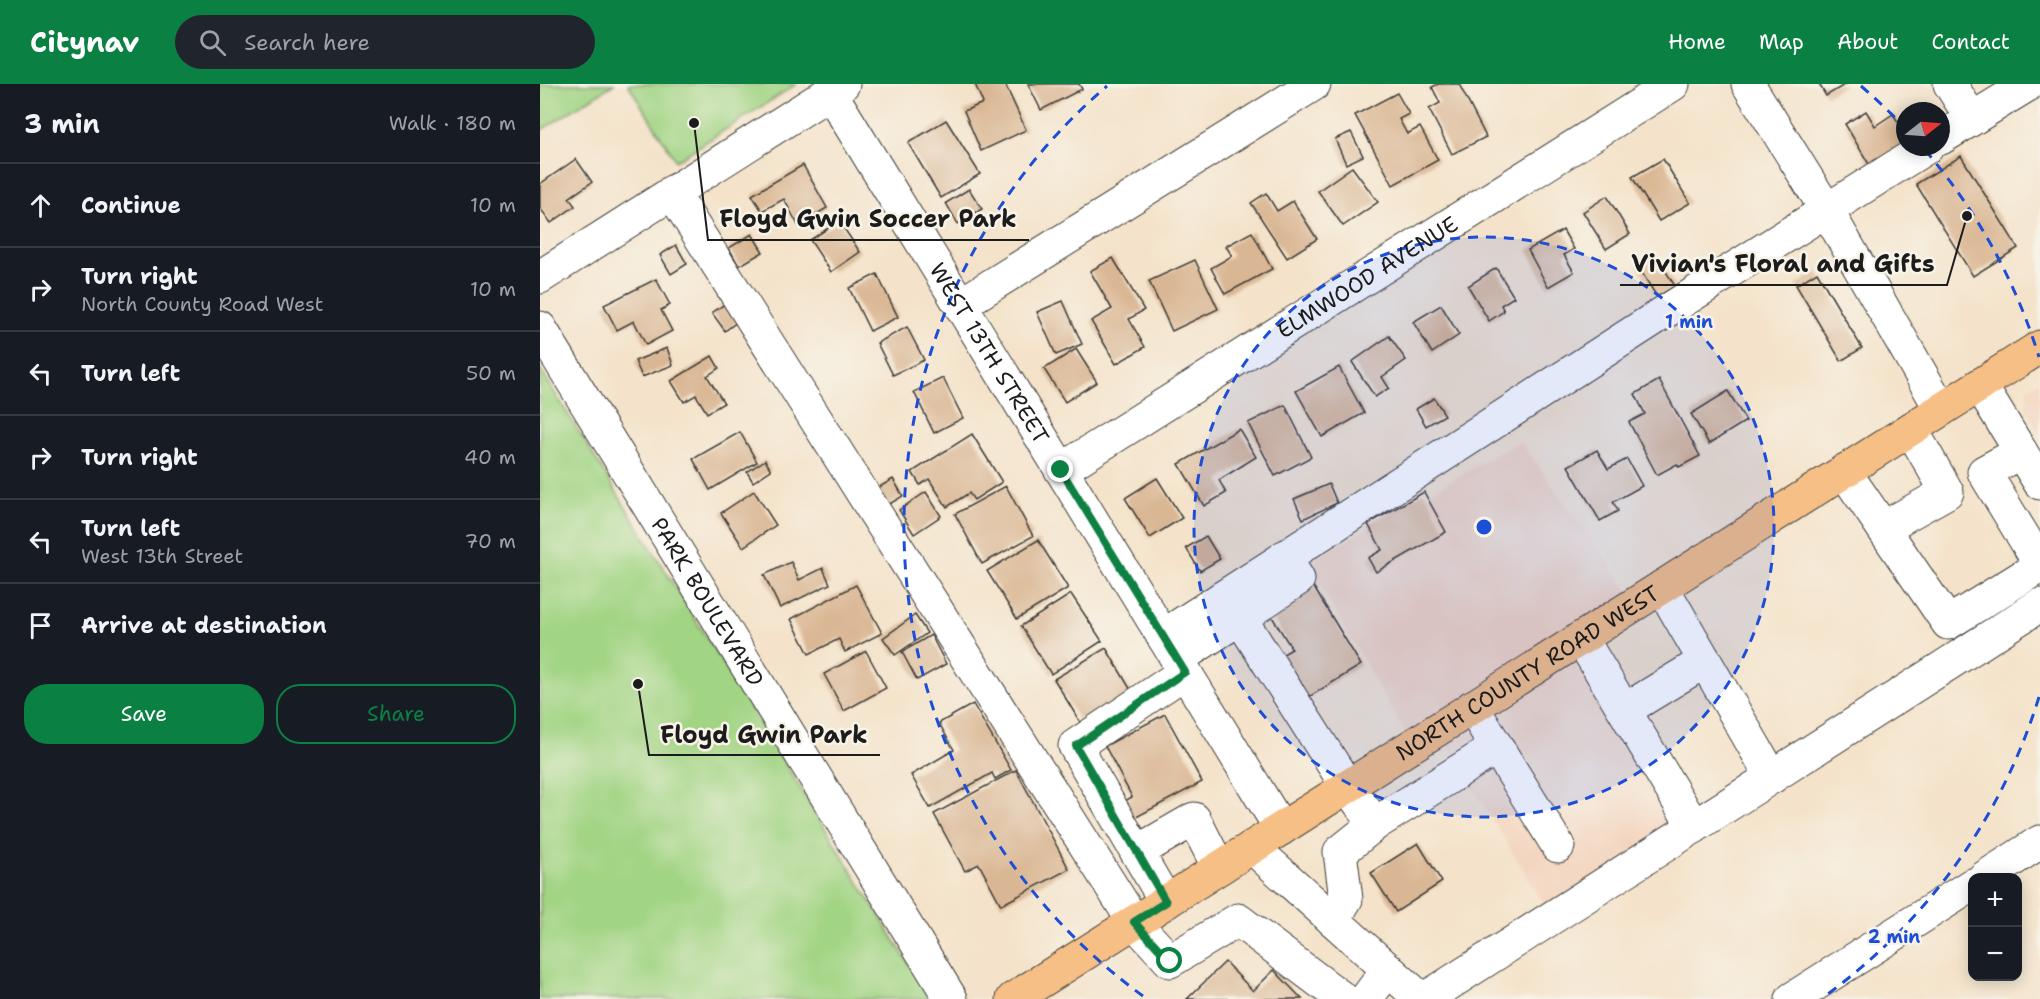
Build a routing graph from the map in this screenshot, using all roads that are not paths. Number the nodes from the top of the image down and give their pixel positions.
1 (1314, 84) edge
2 (1673, 84) edge
3 (1748, 84) edge
4 (1950, 84) edge
5 (2029, 84) edge
6 (836, 88) edge
7 (1972, 119) junction
8 (1950, 132) edge
9 (1912, 156) edge
10 (672, 192) junction
11 (1826, 209) junction
12 (540, 277) edge
13 (960, 305) junction
14 (540, 328) edge
15 (2040, 348) edge
16 (1980, 385) junction
17 (1941, 410) junction
18 (1911, 429) junction
19 (2021, 452) junction
20 (1061, 470) junction
21 (1844, 471) junction
22 (1990, 482) junction
23 (2040, 483) edge
24 (1947, 492) junction
25 (1883, 528) junction
26 (1284, 558) junction
27 (2037, 567) edge
28 (1662, 587) junction
29 (2040, 605) edge
30 (1240, 618) junction
31 (1581, 638) junction
32 (1175, 655) junction
33 (1705, 661) junction
34 (1472, 707) junction
35 (1625, 710) junction
36 (1419, 741) junction
37 (1497, 747) junction
38 (1772, 777) junction
39 (1446, 780) junction
40 (1347, 786) junction
41 (1375, 824) junction
42 (1694, 827) junction
43 (1281, 828) junction
44 (2040, 842) edge
45 (1558, 846) dead end
46 (1252, 847) junction
47 (1137, 852) junction
48 (1220, 868) junction
49 (1992, 873) edge
50 (1968, 888) edge
51 (1166, 902) junction
52 (1333, 920) junction
53 (1134, 922) junction
54 (1388, 969) junction
55 (951, 999) edge
56 (1013, 999) edge
57 (1343, 999) edge
58 (1366, 999) edge
59 (1423, 999) edge
60 (1792, 999) edge

1 - 13 street
2 - 20 street, ELMWOOD AVENUE
3 - 11 street
4 - 7 street
5 - 7 street
6 - 10 street
6 - 13 street, WEST 13TH STREET
7 - 8 street
9 - 11 street
10 - 12 street
10 - 53 street
11 - 17 street
11 - 26 street
13 - 20 street, WEST 13TH STREET
14 - 55 street, PARK BOULEVARD
15 - 16 main road, NORTH COUNTY ROAD WEST
16 - 17 main road, NORTH COUNTY ROAD WEST
16 - 19 street
17 - 18 main road, NORTH COUNTY ROAD WEST
18 - 21 main road, NORTH COUNTY ROAD WEST
18 - 24 street
19 - 22 street
19 - 23 street
20 - 32 street, WEST 13TH STREET
21 - 25 street
21 - 28 main road, NORTH COUNTY ROAD WEST
22 - 24 street
22 - 27 street
24 - 25 street
25 - 27 street
26 - 30 street
26 - 32 street
28 - 31 main road, NORTH COUNTY ROAD WEST
28 - 33 street
29 - 38 street
30 - 32 street
30 - 40 street
31 - 34 main road, NORTH COUNTY ROAD WEST
31 - 35 street
32 - 43 street, WEST 13TH STREET
32 - 47 street
33 - 35 street
33 - 38 street
34 - 36 main road, NORTH COUNTY ROAD WEST
34 - 37 street
35 - 42 street
36 - 39 street
36 - 40 main road, NORTH COUNTY ROAD WEST
37 - 39 street
37 - 45 street
38 - 42 street
39 - 41 street
40 - 41 street
40 - 43 main road, NORTH COUNTY ROAD WEST
41 - 52 street
42 - 59 street
43 - 46 main road, NORTH COUNTY ROAD WEST
44 - 49 street
46 - 48 main road, NORTH COUNTY ROAD WEST
46 - 52 street
47 - 48 street
47 - 51 street
48 - 51 main road, NORTH COUNTY ROAD WEST
50 - 60 street
51 - 53 main road, NORTH COUNTY ROAD WEST
52 - 54 street
53 - 56 main road, NORTH COUNTY ROAD WEST
53 - 57 street
54 - 58 street
54 - 59 street

